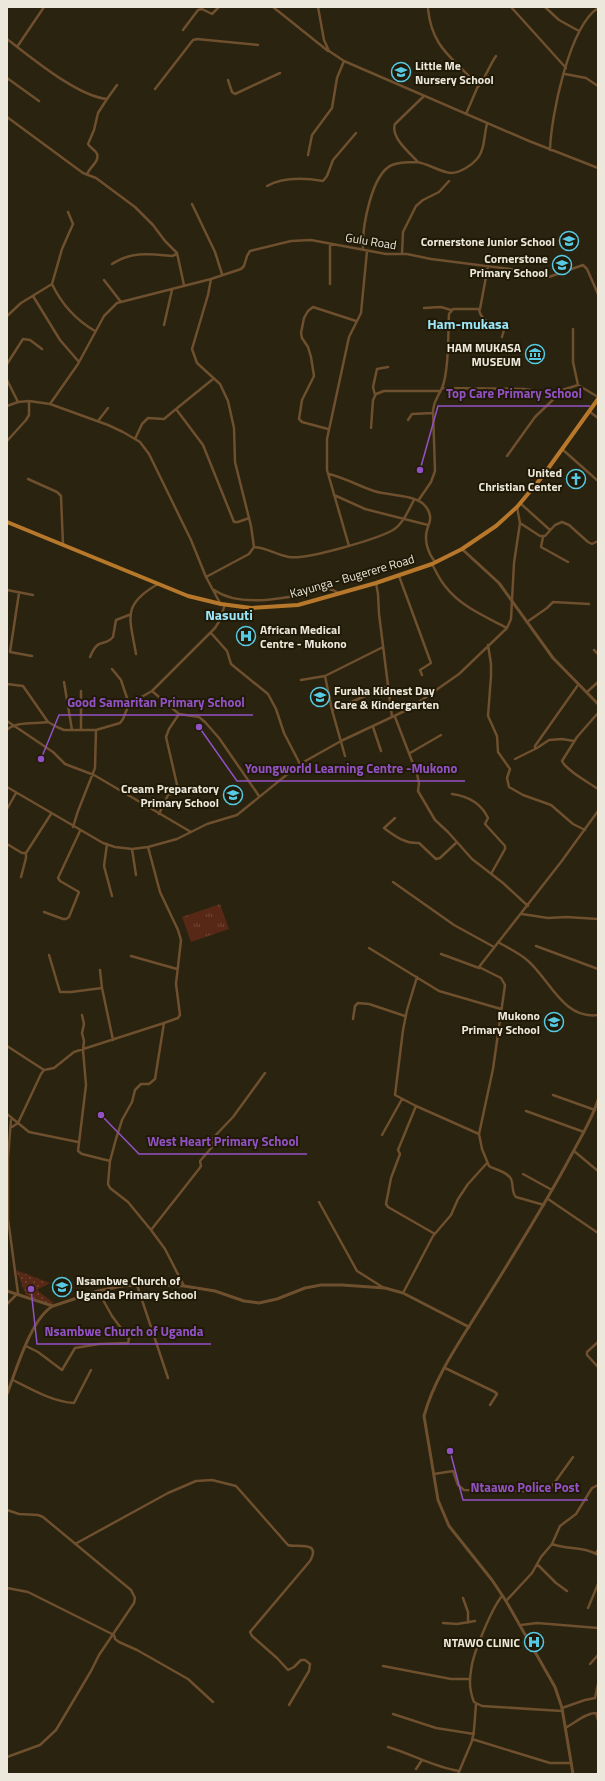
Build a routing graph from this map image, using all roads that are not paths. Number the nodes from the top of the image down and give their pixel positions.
1 (44, 7) edge
2 (218, 7) edge
3 (273, 7) edge
4 (318, 7) edge
5 (511, 7) edge
6 (545, 7) edge
7 (598, 8) edge
8 (428, 9) dead end
9 (183, 30) dead end
10 (579, 31) junction
11 (7, 39) edge
12 (258, 45) dead end
13 (17, 47) junction
14 (329, 51) junction
15 (496, 56) dead end
16 (344, 61) junction
17 (566, 68) junction
18 (280, 73) dead end
19 (565, 74) junction
20 (7, 78) edge
21 (228, 80) dead end
22 (117, 85) dead end
23 (598, 86) edge
24 (478, 88) junction
25 (155, 89) dead end
26 (424, 96) junction
27 (107, 99) junction
28 (39, 101) dead end
29 (466, 114) junction
30 (7, 117) edge
31 (488, 124) junction
32 (356, 133) dead end
33 (550, 150) junction
34 (308, 155) dead end
35 (418, 162) junction
36 (598, 168) edge
37 (87, 175) junction
38 (450, 182) dead end
39 (267, 186) dead end
40 (192, 204) dead end
41 (68, 212) dead end
42 (330, 244) junction
43 (363, 249) junction
44 (367, 251) junction
45 (177, 254) junction
46 (402, 254) junction
47 (112, 264) dead end
48 (488, 266) junction
49 (222, 274) junction
50 (211, 279) junction
51 (104, 280) dead end
52 (52, 284) junction
53 (330, 284) dead end
54 (184, 285) junction
55 (172, 290) junction
56 (598, 294) edge
57 (33, 296) junction
58 (121, 302) junction
59 (424, 308) dead end
60 (479, 309) junction
61 (451, 310) junction
62 (7, 316) edge
63 (356, 321) junction
64 (164, 325) dead end
65 (572, 329) dead end
66 (95, 331) junction
67 (502, 337) dead end
68 (42, 349) dead end
69 (79, 362) junction
70 (7, 364) edge
71 (388, 367) dead end
72 (213, 378) junction
73 (7, 380) edge
74 (578, 385) junction
75 (442, 388) junction
76 (440, 391) junction
77 (561, 392) junction
78 (375, 396) junction
79 (598, 398) edge
80 (29, 401) junction
81 (18, 402) junction
82 (50, 404) junction
83 (7, 406) edge
84 (108, 408) dead end
85 (176, 409) junction
86 (590, 412) junction
87 (433, 413) junction
88 (598, 418) edge
89 (408, 420) dead end
90 (98, 421) junction
91 (328, 428) junction
92 (371, 428) dead end
93 (135, 439) junction
94 (7, 441) edge
95 (562, 449) junction
96 (507, 456) dead end
97 (329, 474) junction
98 (28, 479) dead end
99 (598, 481) edge
100 (333, 495) junction
101 (414, 500) junction
102 (418, 501) junction
103 (518, 505) junction
104 (250, 518) junction
105 (403, 519) junction
106 (7, 522) edge
107 (520, 523) junction
108 (428, 524) junction
109 (550, 530) junction
110 (543, 537) junction
111 (598, 541) edge
112 (63, 545) junction
113 (349, 546) junction
114 (254, 548) junction
115 (462, 549) junction
116 (568, 562) dead end
117 (433, 563) junction
118 (399, 575) junction
119 (206, 577) junction
120 (376, 583) junction
121 (158, 584) junction
122 (214, 589) junction
123 (7, 590) edge
124 (20, 593) junction
125 (338, 593) junction
126 (33, 595) dead end
127 (511, 599) junction
128 (223, 604) junction
129 (589, 604) dead end
130 (129, 615) junction
131 (527, 622) junction
132 (507, 628) junction
133 (211, 633) junction
134 (488, 645) junction
135 (383, 647) junction
136 (594, 650) dead end
137 (136, 654) dead end
138 (598, 654) edge
139 (32, 656) dead end
140 (90, 658) dead end
141 (112, 669) dead end
142 (422, 675) dead end
143 (325, 676) junction
144 (301, 680) dead end
145 (64, 682) dead end
146 (598, 682) edge
147 (7, 684) edge
148 (578, 685) junction
149 (389, 686) junction
150 (152, 690) junction
151 (81, 691) dead end
152 (586, 693) junction
153 (129, 704) junction
154 (598, 704) edge
155 (332, 710) junction
156 (598, 713) edge
157 (179, 714) junction
158 (394, 717) junction
159 (7, 721) edge
160 (48, 722) junction
161 (14, 726) junction
162 (373, 727) junction
163 (7, 730) edge
164 (72, 730) junction
165 (81, 730) junction
166 (96, 730) junction
167 (441, 735) dead end
168 (341, 741) junction
169 (574, 741) junction
170 (535, 750) junction
171 (381, 751) dead end
172 (410, 753) junction
173 (345, 756) dead end
174 (515, 758) dead end
175 (300, 764) junction
176 (94, 774) junction
177 (7, 787) edge
178 (598, 789) edge
179 (16, 793) junction
180 (452, 794) dead end
181 (259, 796) junction
182 (7, 810) edge
183 (598, 811) edge
184 (51, 814) junction
185 (159, 814) junction
186 (395, 818) dead end
187 (73, 827) junction
188 (585, 830) junction
189 (80, 831) junction
190 (191, 832) junction
191 (457, 842) junction
192 (7, 844) edge
193 (107, 844) junction
194 (148, 847) junction
195 (132, 849) junction
196 (26, 854) junction
197 (491, 874) junction
198 (136, 875) dead end
199 (20, 877) dead end
200 (393, 882) dead end
201 (112, 896) dead end
202 (528, 906) junction
203 (44, 912) dead end
204 (522, 914) junction
205 (598, 919) edge
206 (498, 942) junction
207 (536, 946) dead end
208 (494, 947) junction
209 (369, 948) dead end
210 (442, 954) dead end
211 (49, 955) dead end
212 (131, 956) dead end
213 (479, 968) junction
214 (177, 969) junction
215 (598, 969) edge
216 (100, 970) dead end
217 (418, 977) junction
218 (102, 988) junction
219 (72, 992) junction
220 (73, 995) dead end
221 (501, 1009) junction
222 (598, 1014) edge
223 (82, 1015) dead end
224 (405, 1016) junction
225 (353, 1020) dead end
226 (164, 1023) junction
227 (113, 1040) junction
228 (7, 1046) edge
229 (83, 1050) junction
230 (44, 1070) junction
231 (266, 1073) dead end
232 (553, 1095) dead end
233 (402, 1099) junction
234 (598, 1100) edge
235 (416, 1106) junction
236 (595, 1110) junction
237 (526, 1111) dead end
238 (7, 1114) edge
239 (11, 1118) junction
240 (18, 1123) junction
241 (11, 1127) junction
242 (584, 1132) junction
243 (11, 1134) junction
244 (479, 1134) junction
245 (382, 1135) dead end
246 (7, 1136) edge
247 (78, 1142) junction
248 (574, 1151) junction
249 (110, 1161) junction
250 (487, 1163) junction
251 (598, 1171) edge
252 (523, 1174) dead end
253 (553, 1190) junction
254 (7, 1192) edge
255 (548, 1199) junction
256 (319, 1202) dead end
257 (544, 1205) junction
258 (151, 1230) junction
259 (598, 1233) edge
260 (435, 1234) junction
261 (137, 1285) junction
262 (184, 1286) junction
263 (385, 1288) junction
264 (7, 1291) edge
265 (98, 1291) junction
266 (18, 1293) junction
267 (404, 1293) junction
268 (7, 1304) edge
269 (53, 1306) junction
270 (469, 1327) junction
271 (598, 1342) edge
272 (26, 1346) junction
273 (597, 1364) edge
274 (445, 1368) junction
275 (91, 1370) dead end
276 (168, 1378) dead end
277 (13, 1380) junction
278 (7, 1394) edge
279 (490, 1405) dead end
280 (573, 1457) dead end
281 (434, 1474) junction
282 (598, 1485) edge
283 (7, 1510) edge
284 (75, 1544) junction
285 (552, 1544) junction
286 (598, 1550) edge
287 (597, 1554) edge
288 (537, 1564) junction
289 (598, 1584) edge
290 (7, 1588) edge
291 (567, 1590) dead end
292 (502, 1596) junction
293 (463, 1598) dead end
294 (506, 1601) junction
295 (588, 1608) dead end
296 (475, 1621) dead end
297 (443, 1623) dead end
298 (468, 1623) junction
299 (521, 1625) junction
300 (598, 1628) edge
301 (114, 1635) junction
302 (598, 1655) edge
303 (590, 1664) dead end
304 (384, 1666) dead end
305 (470, 1679) junction
306 (598, 1684) edge
307 (213, 1702) dead end
308 (476, 1704) junction
309 (289, 1705) dead end
310 (562, 1710) junction
311 (393, 1714) dead end
312 (598, 1720) edge
313 (565, 1728) junction
314 (474, 1734) junction
315 (472, 1739) junction
316 (388, 1747) dead end
317 (7, 1757) edge
318 (422, 1760) junction
319 (572, 1764) junction
320 (416, 1769) dead end
321 (458, 1772) edge
322 (573, 1774) edge

1 - 13 street
2 - 9 street
3 - 14 street
4 - 14 street
5 - 17 street
6 - 10 street
7 - 10 street
8 - 24 street
10 - 17 street
11 - 13 street
12 - 25 street
13 - 27 street
14 - 16 street
15 - 24 street
16 - 26 street
16 - 34 street
17 - 19 street
18 - 21 street
19 - 23 street
19 - 33 street
20 - 28 street
22 - 27 street
24 - 29 street
26 - 29 street
26 - 35 street
27 - 37 street
29 - 31 street
30 - 37 street
31 - 33 street
31 - 35 street
32 - 39 street
33 - 36 street
35 - 43 street
37 - 45 street
38 - 46 street
40 - 49 street
41 - 52 street
42 - 43 street, Gulu Road
42 - 49 street, Gulu Road
42 - 53 street
43 - 44 street, Gulu Road
44 - 46 street, Gulu Road
44 - 63 street
45 - 47 street
45 - 54 street
46 - 48 street, Gulu Road
48 - 56 street, Gulu Road
48 - 60 street
49 - 50 street
50 - 54 street
50 - 72 street
51 - 58 street
52 - 57 street
52 - 66 street
54 - 55 street
55 - 58 street
55 - 64 street
57 - 62 street
57 - 69 street
58 - 66 street
59 - 61 street
60 - 61 street
60 - 67 street
61 - 75 street
63 - 91 street
63 - 91 street
65 - 74 street
66 - 69 street
68 - 70 street
69 - 82 street
71 - 78 street
72 - 85 street
72 - 104 street
73 - 81 street
74 - 77 street
74 - 79 street
75 - 76 street
75 - 77 street
76 - 78 street
76 - 87 street
77 - 96 street
78 - 92 street
79 - 86 main road, Kayunga - Bugerere Road
80 - 81 street
80 - 82 street
80 - 94 street
81 - 83 street
82 - 90 street
84 - 90 street
85 - 93 street
85 - 104 street
86 - 88 street
86 - 95 main road, Kayunga - Bugerere Road
87 - 89 street
87 - 102 street
90 - 93 street
91 - 97 street
93 - 119 street
95 - 99 street
95 - 103 main road, Kayunga - Bugerere Road
97 - 100 street
97 - 101 street
98 - 112 street
100 - 105 street
100 - 113 street
101 - 102 street
101 - 105 street
102 - 108 street
103 - 107 street
103 - 109 street
103 - 115 main road, Kayunga - Bugerere Road
104 - 114 street
105 - 108 street
105 - 113 street
106 - 112 main road, Kayunga - Bugerere Road
107 - 110 street
107 - 127 street
108 - 117 street
109 - 110 street
109 - 111 street
110 - 116 street
112 - 121 main road, Kayunga - Bugerere Road
113 - 114 street
114 - 119 street
115 - 117 main road, Kayunga - Bugerere Road
115 - 127 street
117 - 118 main road, Kayunga - Bugerere Road
117 - 132 street
118 - 120 main road, Kayunga - Bugerere Road
118 - 142 street
119 - 122 street
120 - 125 main road, Kayunga - Bugerere Road
120 - 135 street
121 - 128 main road, Kayunga - Bugerere Road
121 - 130 street
122 - 125 street
122 - 128 street
123 - 124 street
124 - 126 street
124 - 139 street
125 - 128 main road, Kayunga - Bugerere Road
127 - 131 street
127 - 132 street
128 - 133 street
129 - 131 street
130 - 137 street
130 - 140 street
131 - 148 street
132 - 134 street
133 - 150 street
133 - 175 street
134 - 158 street
134 - 188 street
135 - 143 street
135 - 149 street
136 - 138 street
141 - 153 street
143 - 144 street
143 - 155 street
145 - 164 street
146 - 152 street
147 - 160 street
148 - 152 street
148 - 170 street
149 - 155 street
149 - 158 street
150 - 153 street
150 - 157 street
151 - 165 street
152 - 154 street
153 - 166 street
155 - 168 street
156 - 169 street
157 - 181 street
157 - 185 street
158 - 162 street
158 - 172 street
159 - 161 street
160 - 161 street
160 - 164 street
161 - 163 street
161 - 176 street
162 - 168 street
162 - 171 street
164 - 165 street
165 - 166 street
166 - 176 street
167 - 172 street
168 - 173 street
168 - 175 street
169 - 170 street
169 - 178 street
170 - 174 street
172 - 191 street
175 - 181 street
176 - 185 street
176 - 187 street
177 - 179 street
179 - 182 street
179 - 184 street
180 - 197 street
181 - 190 street
183 - 188 street
184 - 187 street
184 - 196 street
185 - 190 street
186 - 191 street
187 - 189 street
188 - 202 street
189 - 193 street
189 - 203 street
190 - 194 street
191 - 197 street
192 - 196 street
193 - 195 street
193 - 201 street
194 - 195 street
194 - 214 street
195 - 198 street
196 - 199 street
197 - 202 street
200 - 208 street
202 - 204 street
204 - 205 street
204 - 206 street
206 - 208 street
206 - 222 street
207 - 215 street
208 - 213 street
209 - 217 street
210 - 213 street
211 - 219 street
212 - 214 street
213 - 221 street
214 - 226 street
216 - 218 street
217 - 221 street
217 - 224 street
218 - 219 street
218 - 227 street
219 - 220 street
221 - 244 street
223 - 229 street
224 - 225 street
224 - 233 street
226 - 227 street
226 - 249 street
227 - 229 street
228 - 230 street
229 - 230 street
229 - 247 street
230 - 240 street
231 - 258 street
232 - 236 street
233 - 235 street
233 - 245 street
234 - 236 street
235 - 244 street
235 - 260 street
236 - 242 street
237 - 242 street
238 - 239 street
239 - 240 street
239 - 241 street
240 - 241 street
240 - 247 street
241 - 243 street
242 - 248 street
243 - 246 street
243 - 254 street
244 - 250 street
247 - 249 street
248 - 251 street
248 - 253 street
249 - 258 street
250 - 257 street
250 - 260 street
252 - 253 street
253 - 255 street
254 - 266 street
255 - 257 street
255 - 259 street
256 - 263 street
257 - 270 street
258 - 262 street
260 - 267 street
261 - 262 street
261 - 265 street
261 - 276 street
262 - 263 street
263 - 267 street
264 - 266 street
265 - 269 street
265 - 272 street
266 - 268 street
266 - 269 street
267 - 270 street
269 - 272 street
270 - 274 street
271 - 273 street
272 - 277 street
274 - 279 street
274 - 281 street
275 - 277 street
277 - 278 street
280 - 281 street
281 - 292 street
282 - 285 street
283 - 284 street
284 - 301 street
284 - 309 street
285 - 287 street
285 - 288 street
286 - 287 street
288 - 291 street
288 - 294 street
289 - 295 street
290 - 301 street
292 - 294 street
292 - 305 street
293 - 298 street
294 - 299 street
296 - 298 street
297 - 298 street
299 - 300 street
299 - 310 street
301 - 307 street
301 - 317 street
302 - 303 street
304 - 305 street
305 - 308 street
306 - 310 street
308 - 310 street
308 - 314 street
310 - 313 street
311 - 314 street
312 - 313 street
313 - 319 street
314 - 315 street
315 - 319 street
315 - 321 street
316 - 318 street
318 - 320 street
318 - 321 street
319 - 322 street

